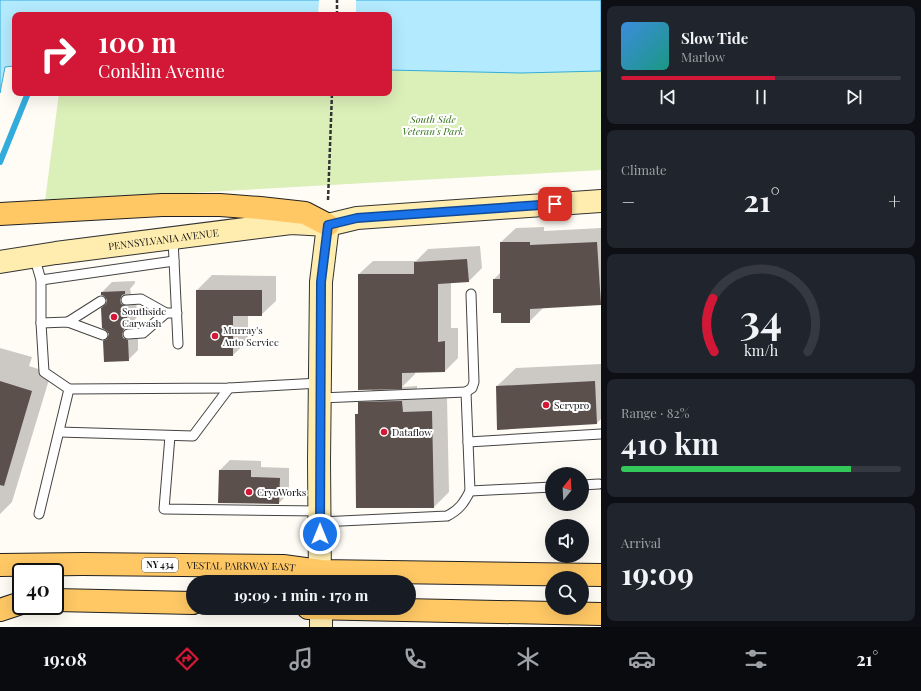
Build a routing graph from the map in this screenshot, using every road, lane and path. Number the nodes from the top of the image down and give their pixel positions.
1 (338, 0) edge
2 (337, 12) edge
3 (332, 96) edge
4 (601, 201) edge
5 (0, 214) edge
6 (328, 225) junction
7 (173, 239) junction
8 (34, 256) junction
9 (174, 261) junction
10 (0, 262) edge
11 (41, 280) junction
12 (471, 294) dead end
13 (126, 300) dead end
14 (101, 301) dead end
15 (166, 313) junction
16 (177, 313) junction
17 (68, 322) junction
18 (41, 323) junction
19 (128, 334) dead end
20 (103, 335) dead end
21 (178, 344) dead end
22 (229, 388) junction
23 (69, 389) junction
24 (320, 390) junction
25 (466, 392) junction
26 (59, 432) junction
27 (601, 434) edge
28 (170, 436) junction
29 (468, 442) junction
30 (599, 484) dead end
31 (589, 485) edge
32 (545, 487) edge
33 (470, 491) junction
34 (39, 514) dead end
35 (320, 516) junction
36 (0, 565) edge
37 (316, 575) edge
38 (320, 575) edge
39 (601, 575) edge
40 (416, 576) edge
41 (0, 600) edge
42 (12, 600) edge
43 (64, 600) edge
44 (186, 603) edge
45 (12, 607) edge
46 (0, 610) edge
47 (416, 613) edge
48 (601, 614) edge

1 - 2 path
3 - 6 path
4 - 6 street, PENNSYLVANIA AVENUE
5 - 6 main road
6 - 7 street, PENNSYLVANIA AVENUE
6 - 24 street
7 - 8 street, PENNSYLVANIA AVENUE
7 - 9 lane
8 - 10 street, PENNSYLVANIA AVENUE
8 - 11 lane
9 - 11 lane
9 - 16 lane
11 - 18 lane
12 - 25 lane
13 - 15 lane
14 - 17 lane
15 - 16 lane
15 - 19 lane
16 - 21 lane
17 - 18 lane
17 - 20 lane
18 - 23 lane
22 - 23 lane
22 - 24 lane
22 - 28 lane
23 - 26 lane
24 - 25 lane
24 - 35 street
25 - 29 lane
26 - 28 lane
26 - 34 lane
27 - 29 lane
28 - 35 lane
29 - 33 lane
30 - 31 lane
32 - 33 lane
33 - 35 lane
35 - 38 street
36 - 37 main road, VESTAL PARKWAY EAST / NY 434
39 - 40 main road, VESTAL PARKWAY EAST / NY 434
41 - 42 main road
43 - 44 main road
45 - 46 main road
47 - 48 main road

